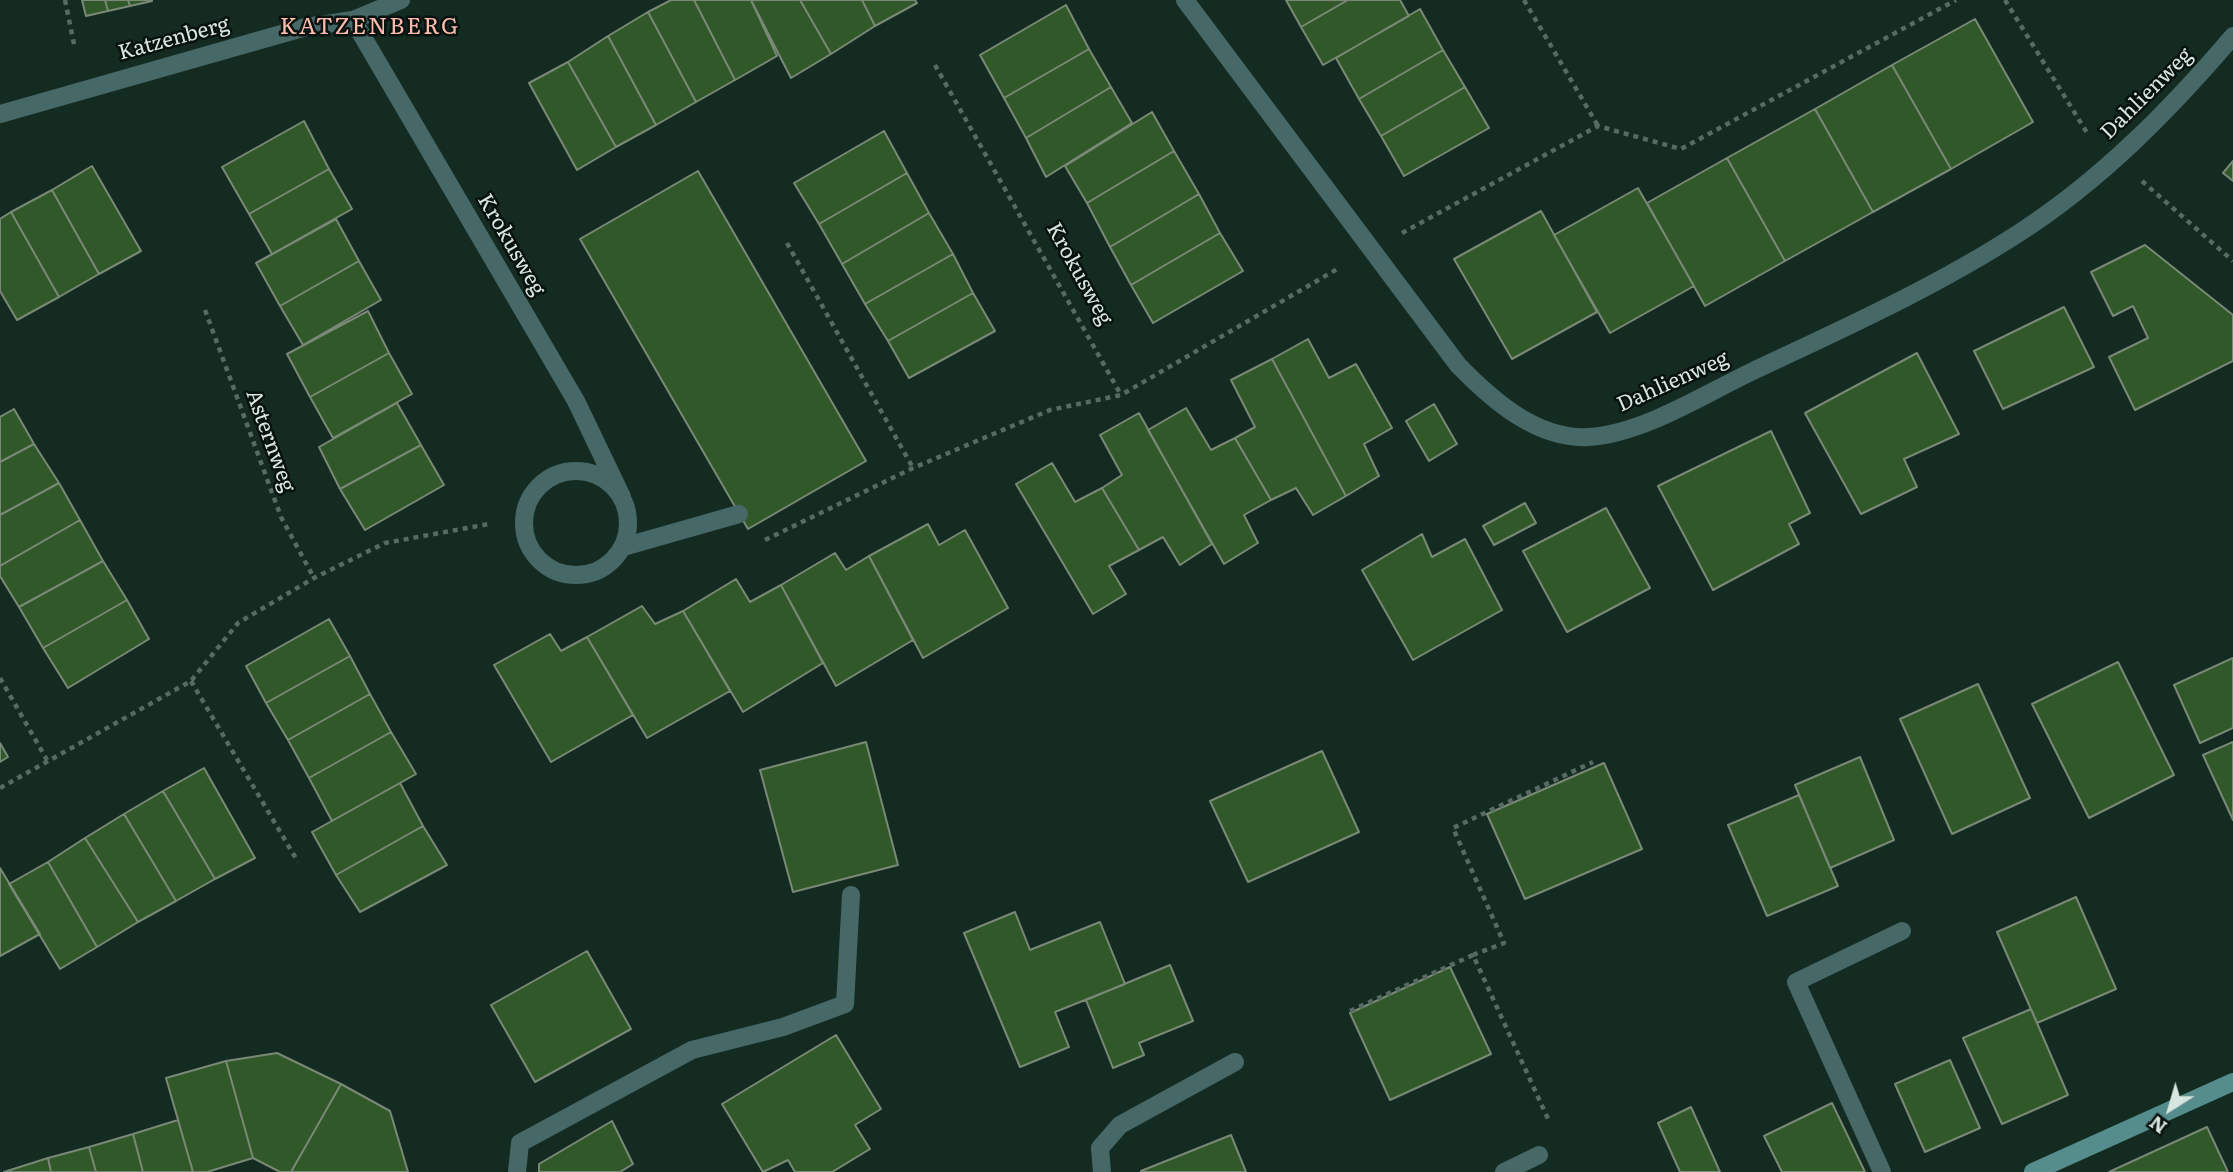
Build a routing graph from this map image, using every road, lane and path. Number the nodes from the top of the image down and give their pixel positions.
1 (65, 0) edge
2 (401, 0) edge
3 (1185, 0) edge
4 (1524, 0) edge
5 (1956, 0) edge
6 (2004, 0) edge
7 (382, 3) edge
8 (353, 20) junction
9 (2233, 36) edge
10 (75, 49) dead end
11 (935, 65) dead end
12 (0, 114) edge
13 (1598, 126) junction
14 (2092, 139) dead end
15 (2139, 178) dead end
16 (1399, 235) dead end
17 (787, 243) dead end
18 (2233, 261) edge
19 (1343, 266) dead end
20 (205, 310) dead end
21 (1121, 395) junction
22 (913, 468) junction
23 (622, 497) junction
24 (739, 514) dead end
25 (489, 524) dead end
26 (753, 546) dead end
27 (623, 547) junction
28 (314, 578) junction
29 (0, 678) edge
30 (191, 681) junction
31 (47, 760) junction
32 (1593, 762) dead end
33 (0, 788) edge
34 (298, 862) dead end
35 (851, 895) dead end
36 (1902, 932) dead end
37 (1473, 955) junction
38 (1350, 1011) dead end
39 (1235, 1062) dead end
40 (2233, 1083) edge
41 (1539, 1156) joint
42 (517, 1172) edge
43 (1102, 1172) edge
44 (1504, 1172) edge
45 (1882, 1172) edge
46 (2033, 1172) edge

1 - 10 path
2 - 7 street, Katzenberg
3 - 9 street, Dahlienweg
4 - 13 path
5 - 13 path
6 - 14 path
7 - 8 street, Katzenberg
8 - 12 street, Katzenberg
8 - 23 street, Krokusweg
11 - 21 path, Krokusweg
13 - 16 path
15 - 18 path
17 - 22 path
19 - 21 path
20 - 28 path, Asternweg
21 - 22 path
22 - 26 path
23 - 27 street, Krokusweg
23 - 27 street
24 - 27 street
25 - 28 path
28 - 30 path
29 - 31 path
30 - 31 path
30 - 34 path
31 - 33 path
32 - 37 path
35 - 42 street
36 - 45 street
37 - 38 path
37 - 41 path
39 - 43 street
40 - 46 main road
41 - 44 street

